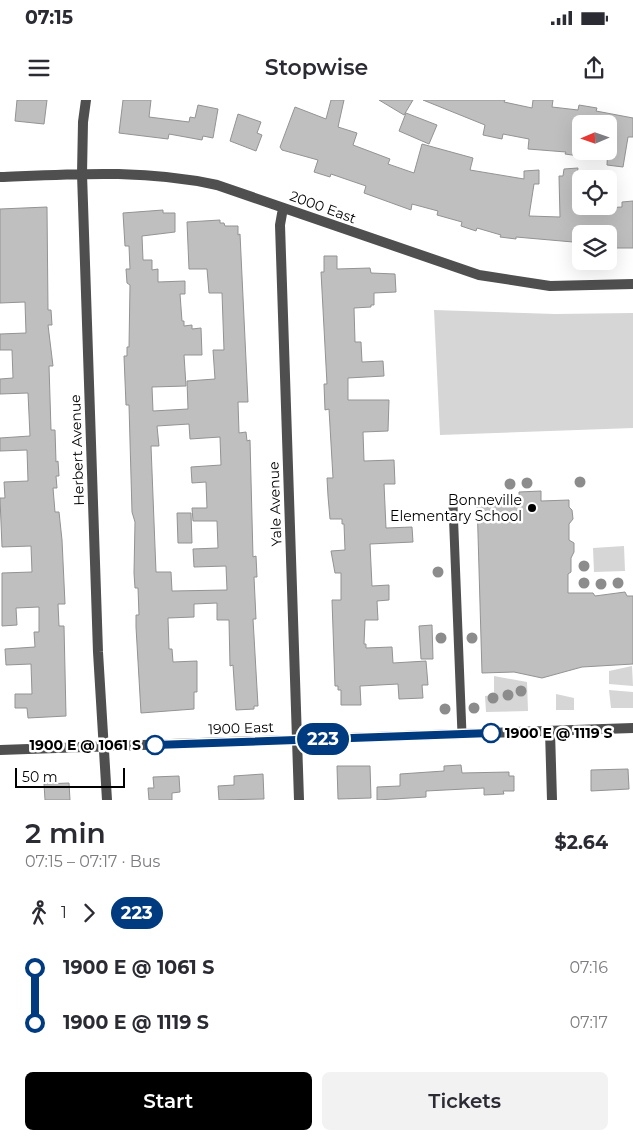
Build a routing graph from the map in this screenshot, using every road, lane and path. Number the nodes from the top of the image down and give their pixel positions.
1 (86, 100) edge
2 (82, 174) junction
3 (0, 177) edge
4 (284, 208) junction
5 (633, 284) edge
6 (453, 506) dead end
7 (633, 728) edge
8 (550, 731) junction
9 (462, 734) junction
10 (297, 740) junction
11 (105, 746) junction
12 (0, 750) edge
13 (107, 800) edge
14 (300, 800) edge
15 (552, 800) edge

1 - 2 street, Herbert Avenue
2 - 3 street, 2000 East
2 - 4 street, 2000 East
2 - 11 street, Herbert Avenue
4 - 5 street, 2000 East
4 - 10 street, Yale Avenue
6 - 9 lane
7 - 8 street, 1900 East
8 - 9 street, 1900 East
8 - 15 street
9 - 10 street, 1900 East
10 - 11 street, 1900 East
10 - 14 street, Yale Avenue
11 - 12 street, 1900 East
11 - 13 street, Herbert Avenue

